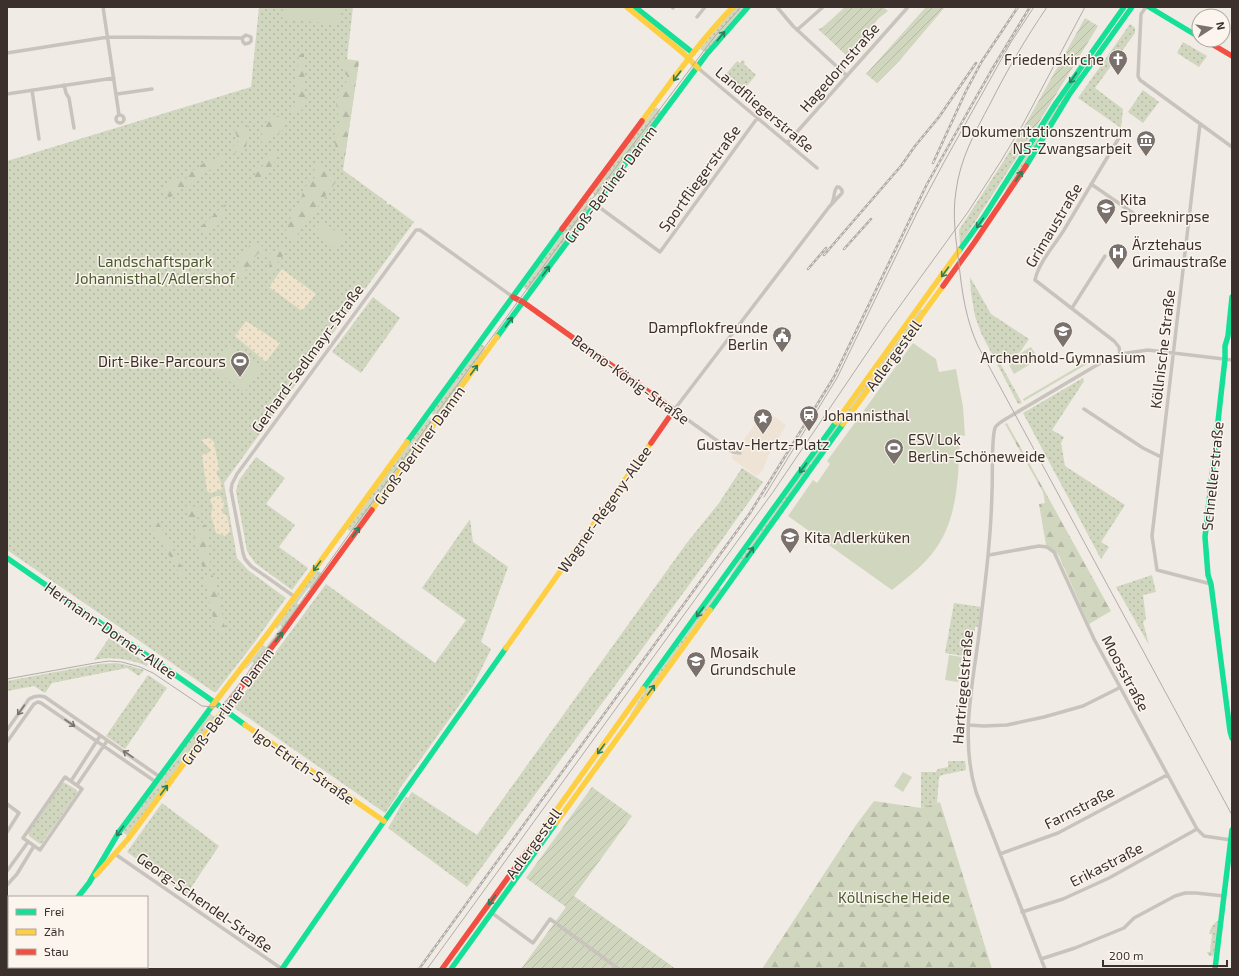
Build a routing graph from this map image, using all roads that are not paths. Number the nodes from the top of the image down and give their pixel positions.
1 (103, 7) edge
2 (627, 7) edge
3 (636, 7) edge
4 (705, 7) edge
5 (733, 7) edge
6 (748, 7) edge
7 (777, 7) edge
8 (822, 7) edge
9 (1124, 7) edge
10 (1132, 7) edge
11 (1148, 7) edge
12 (906, 8) edge
13 (697, 17) dead end
14 (797, 30) junction
15 (1191, 32) edge
16 (108, 37) junction
17 (242, 38) dead end
18 (1218, 48) edge
19 (7, 53) edge
20 (693, 53) junction
21 (1232, 56) edge
22 (689, 59) junction
23 (698, 68) junction
24 (847, 76) junction
25 (114, 78) junction
26 (64, 85) junction
27 (152, 88) dead end
28 (32, 90) junction
29 (7, 94) edge
30 (117, 94) junction
31 (120, 115) dead end
32 (758, 117) junction
33 (1200, 124) junction
34 (74, 128) dead end
35 (1123, 132) dead end
36 (39, 138) dead end
37 (788, 142) junction
38 (1232, 147) edge
39 (817, 168) dead end
40 (1092, 184) junction
41 (1006, 185) junction
42 (832, 203) dead end
43 (595, 204) junction
44 (997, 211) junction
45 (1133, 213) dead end
46 (1105, 256) dead end
47 (513, 297) junction
48 (1232, 297) edge
49 (523, 302) junction
50 (1072, 308) junction
51 (1120, 354) junction
52 (1173, 354) junction
53 (1225, 360) junction
54 (1232, 360) edge
55 (1084, 408) dead end
56 (674, 410) junction
57 (740, 453) dead end
58 (1161, 457) junction
59 (989, 555) junction
60 (7, 558) edge
61 (722, 580) junction
62 (1211, 582) junction
63 (728, 584) junction
64 (295, 597) junction
65 (1119, 688) junction
66 (37, 696) junction
67 (38, 702) junction
68 (215, 702) junction
69 (224, 710) junction
70 (1229, 716) junction
71 (623, 717) junction
72 (629, 721) junction
73 (1232, 724) edge
74 (968, 725) junction
75 (7, 730) edge
76 (100, 736) junction
77 (1232, 738) edge
78 (107, 741) junction
79 (7, 742) edge
80 (97, 742) junction
81 (104, 746) junction
82 (1167, 775) junction
83 (160, 776) junction
84 (70, 781) junction
85 (156, 782) junction
86 (77, 785) junction
87 (7, 804) edge
88 (384, 821) junction
89 (1197, 829) junction
90 (1232, 830) edge
91 (7, 832) edge
92 (1231, 840) junction
93 (28, 842) junction
94 (34, 846) junction
95 (108, 849) junction
96 (115, 854) junction
97 (1000, 854) junction
98 (7, 871) edge
99 (89, 883) junction
100 (7, 885) edge
101 (79, 896) edge
102 (1224, 896) junction
103 (1022, 912) junction
104 (492, 913) junction
105 (1041, 959) junction
106 (282, 969) edge
107 (442, 969) edge
108 (452, 969) edge
109 (619, 969) edge
110 (1045, 969) edge
111 (1215, 969) edge

1 - 16 street
2 - 22 main road
3 - 20 main road
4 - 13 street
5 - 20 main road, Groß-Berliner Damm
23 -> 6 main road, Groß-Berliner Damm
7 - 14 street
8 - 14 street
9 -> 41 main road
44 -> 10 main road
11 - 15 main road
11 - 33 street
12 - 24 street, Hagedornstraße
14 - 24 street
16 - 17 street
16 - 19 street
16 - 25 street
18 - 21 main road
20 - 22 main road, Groß-Berliner Damm
20 - 23 main road
22 - 23 main road
22 -> 47 main road, Groß-Berliner Damm
23 - 32 street, Landfliegerstraße
23 - 43 main road, Groß-Berliner Damm
24 - 37 street, Hagedornstraße
25 - 26 street
25 - 30 street
26 - 28 street
26 - 34 street
27 - 30 street
28 - 29 street
28 - 36 street
30 - 31 street
32 - 37 street, Landfliegerstraße
32 - 43 street, Sportfliegerstraße
33 - 38 street
33 - 52 street, Köllnische Straße
35 - 40 street, Grimaustraße
37 - 39 street, Landfliegerstraße
40 - 45 street, Grimaustraße
40 - 50 street, Grimaustraße
41 - 44 main road
41 -> 61 main road, Adlergestell
42 - 56 street, Wagner-Régeny-Allee
49 -> 43 main road, Groß-Berliner Damm
63 -> 44 main road, Adlergestell
46 - 50 street
47 - 49 main road, Benno-König-Straße
47 -> 64 main road, Groß-Berliner Damm
47 - 64 street, Gerhard-Sedlmayr-Straße
48 - 53 main road, Schnellerstraße
49 - 56 main road, Benno-König-Straße
69 -> 49 main road, Groß-Berliner Damm
50 - 51 street, Grimaustraße
51 - 52 street
51 - 59 street, Hartriegelstraße
52 - 53 street
52 - 58 street, Köllnische Straße
53 - 54 street
53 - 62 main road, Schnellerstraße
55 - 58 street
56 - 57 street, Benno-König-Straße
56 - 88 main road, Wagner-Régeny-Allee
58 - 62 street, Köllnische Straße
59 - 65 street, Moosstraße
59 - 74 street, Hartriegelstraße
60 - 68 main road, Hermann-Dorner-Allee
61 - 63 main road
61 -> 71 main road, Adlergestell
62 - 70 main road, Schnellerstraße
72 -> 63 main road, Adlergestell
64 - 68 main road, Groß-Berliner Damm
65 - 74 street
65 - 82 street, Moosstraße
66 - 67 street
66 -> 75 street
66 - 76 street
67 - 79 street
67 -> 80 street
68 - 69 main road, Hermann-Dorner-Allee
68 - 83 main road, Groß-Berliner Damm
69 - 88 main road, Igo-Etrich-Straße
96 -> 69 main road, Groß-Berliner Damm
70 - 73 main road, Schnellerstraße
70 - 77 main road, Schnellerstraße
71 - 72 main road
71 -> 107 main road, Adlergestell
72 - 104 main road, Adlergestell
74 - 97 street, Hartriegelstraße
76 - 78 street
76 - 80 street
78 - 81 street
83 -> 78 street
80 - 81 street
80 - 84 street
81 - 85 street
81 - 86 street
82 - 89 street, Moosstraße
82 - 97 street, Farnstraße
83 - 85 main road, Groß-Berliner Damm
84 - 86 street
84 - 93 street
85 -> 95 main road, Groß-Berliner Damm
86 - 94 street
87 - 91 street
88 - 106 main road, Wagner-Régeny-Allee
89 - 92 street
89 - 103 street, Erikastraße
90 - 92 main road
92 - 102 main road
93 - 94 street
93 - 98 street
94 - 100 street
95 - 96 main road
95 - 99 main road, Groß-Berliner Damm
96 - 99 main road, Groß-Berliner Damm
96 - 106 street, Georg-Schendel-Straße
97 - 103 street, Hartriegelstraße
99 - 101 main road, Groß-Berliner Damm
102 - 105 street
102 - 111 main road
103 - 105 street, Hartriegelstraße
104 - 108 main road, Adlergestell
104 - 109 street
105 - 110 street, Hartriegelstraße

